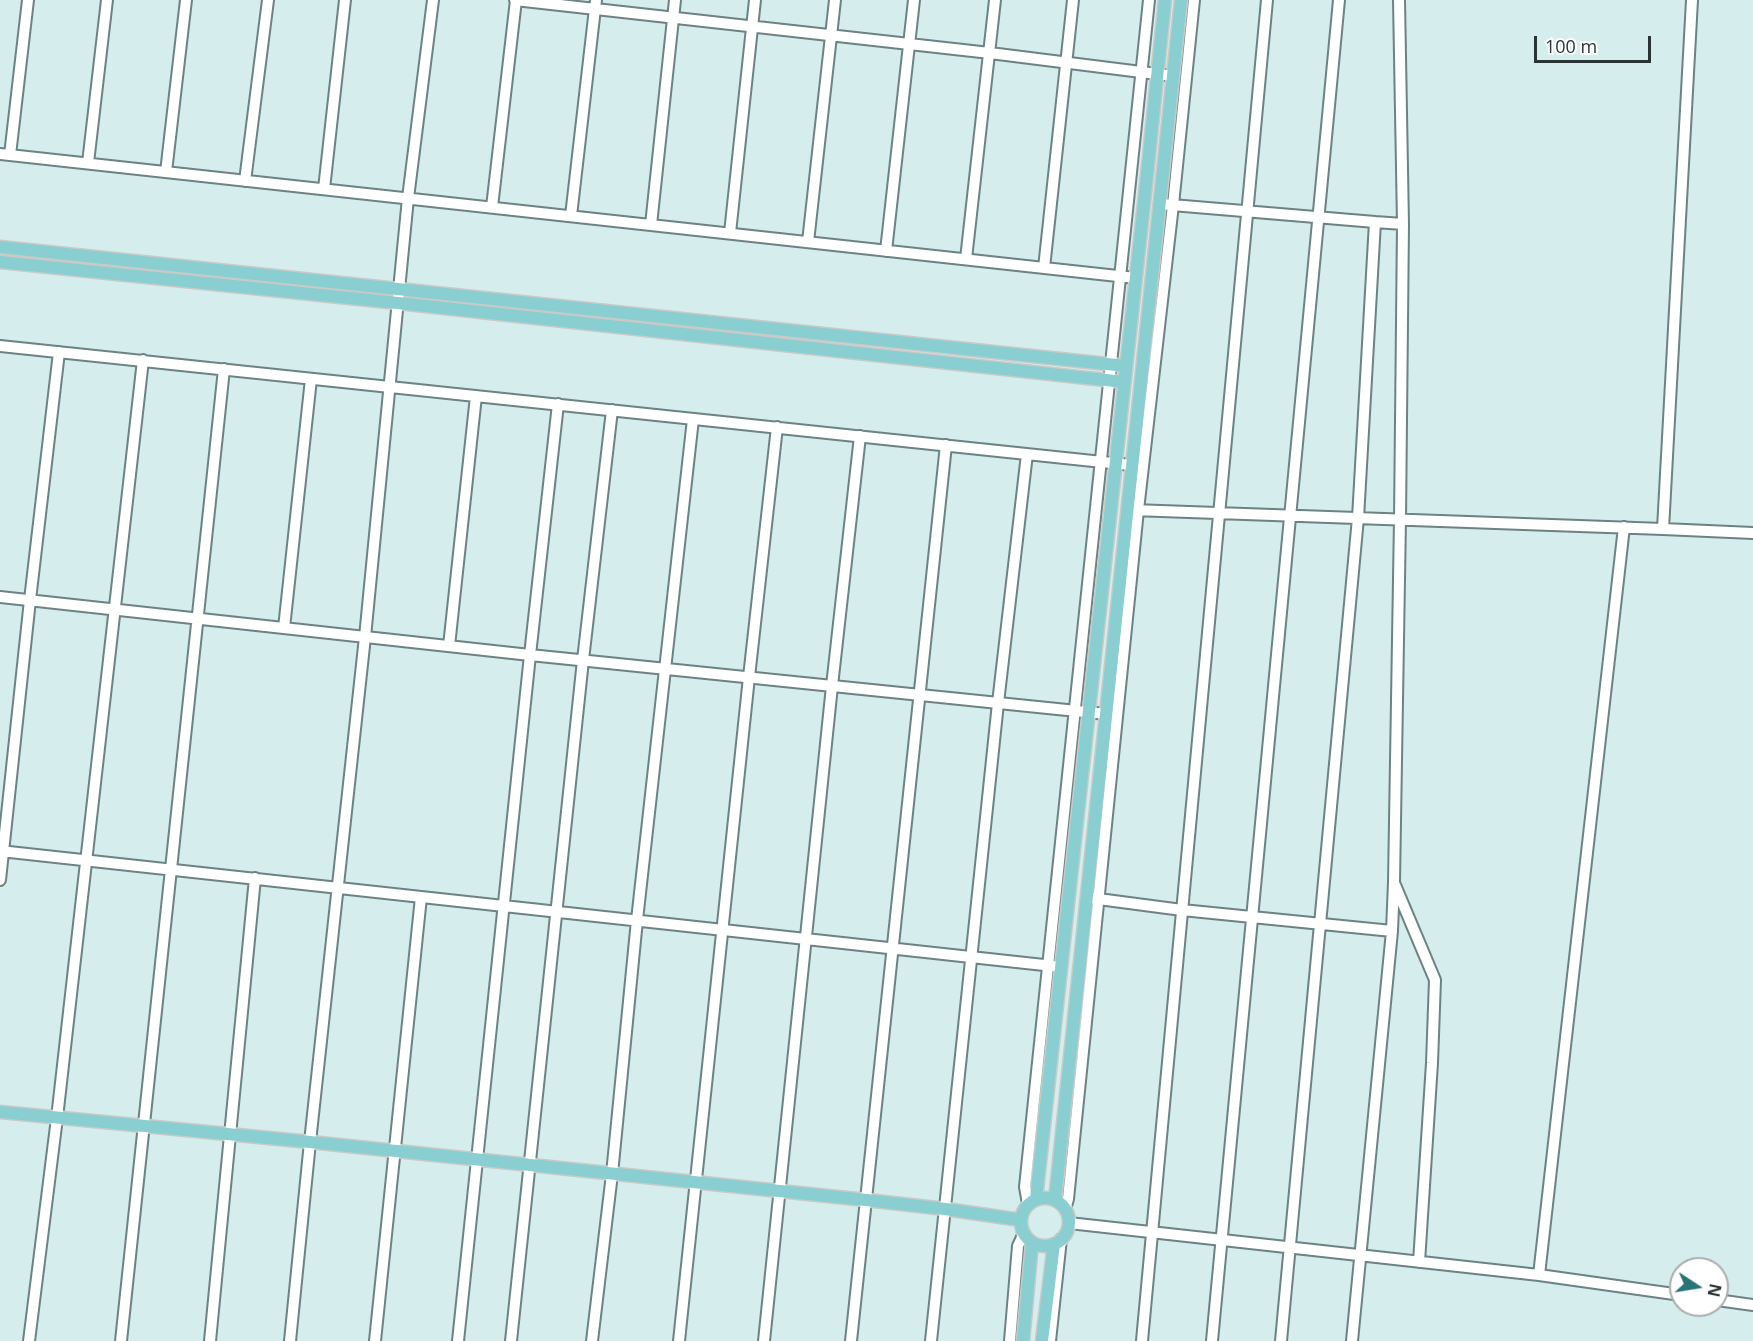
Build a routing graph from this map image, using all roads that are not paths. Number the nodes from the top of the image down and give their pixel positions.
1 (28, 0) edge
2 (107, 0) edge
3 (186, 0) edge
4 (268, 0) edge
5 (345, 0) edge
6 (434, 0) edge
7 (516, 0) edge
8 (675, 0) edge
9 (755, 0) edge
10 (835, 0) edge
11 (914, 0) edge
12 (995, 0) edge
13 (1073, 0) edge
14 (1149, 0) edge
15 (1165, 0) edge
16 (1181, 0) edge
17 (1194, 0) edge
18 (1267, 0) edge
19 (1339, 0) edge
20 (1399, 0) edge
21 (1692, 0) edge
22 (596, 5) edge
23 (673, 18) junction
24 (753, 27) junction
25 (831, 35) junction
26 (909, 44) junction
27 (990, 53) junction
28 (1066, 64) junction
29 (1141, 72) junction
30 (1157, 73) junction
31 (1173, 76) junction
32 (5, 154) edge
33 (88, 163) junction
34 (166, 172) junction
35 (245, 181) junction
36 (324, 189) junction
37 (408, 198) junction
38 (1167, 205) junction
39 (492, 207) junction
40 (1248, 212) junction
41 (571, 216) junction
42 (1319, 217) junction
43 (1375, 222) junction
44 (1403, 224) junction
45 (651, 225) junction
46 (730, 233) junction
47 (808, 242) junction
48 (0, 247) edge
49 (886, 250) junction
50 (966, 259) junction
51 (0, 262) edge
52 (1044, 268) junction
53 (1120, 276) junction
54 (1136, 278) junction
55 (399, 288) junction
56 (398, 303) junction
57 (0, 346) edge
58 (59, 352) junction
59 (143, 360) junction
60 (1111, 364) junction
61 (1126, 366) junction
62 (224, 369) junction
63 (311, 379) junction
64 (1110, 380) junction
65 (1124, 382) junction
66 (389, 388) junction
67 (476, 396) junction
68 (558, 404) junction
69 (612, 410) junction
70 (693, 419) junction
71 (777, 428) junction
72 (860, 436) junction
73 (946, 445) junction
74 (1027, 454) junction
75 (1101, 462) junction
76 (1115, 463) junction
77 (1131, 465) junction
78 (1132, 510) junction
79 (1220, 513) junction
80 (1290, 516) junction
81 (1358, 518) junction
82 (1400, 519) junction
83 (1624, 527) junction
84 (1663, 529) junction
85 (1753, 533) edge
86 (0, 597) edge
87 (30, 600) junction
88 (115, 609) junction
89 (198, 619) junction
90 (284, 628) junction
91 (364, 637) junction
92 (449, 646) junction
93 (530, 655) junction
94 (583, 660) junction
95 (665, 669) junction
96 (749, 677) junction
97 (832, 686) junction
98 (918, 695) junction
99 (998, 703) junction
100 (1075, 711) junction
101 (1091, 713) junction
102 (1106, 714) junction
103 (2, 851) edge
104 (86, 860) junction
105 (170, 869) junction
106 (255, 879) junction
107 (0, 880) edge
108 (1394, 882) junction
109 (338, 888) junction
110 (421, 897) junction
111 (1092, 898) junction
112 (504, 906) junction
113 (1182, 910) junction
114 (557, 912) junction
115 (1251, 918) junction
116 (637, 920) junction
117 (1321, 924) junction
118 (723, 930) junction
119 (1392, 932) junction
120 (806, 939) junction
121 (892, 948) junction
122 (972, 957) junction
123 (1048, 965) junction
124 (1063, 967) junction
125 (0, 1112) edge
126 (57, 1118) junction
127 (143, 1126) junction
128 (230, 1134) junction
129 (310, 1142) junction
130 (394, 1151) junction
131 (477, 1160) junction
132 (529, 1165) junction
133 (612, 1174) junction
134 (695, 1183) junction
135 (780, 1191) junction
136 (866, 1200) junction
137 (1055, 1200) junction
138 (1032, 1201) junction
139 (945, 1209) junction
140 (1065, 1209) junction
141 (1021, 1220) junction
142 (1069, 1223) junction
143 (1152, 1232) junction
144 (1023, 1233) junction
145 (1222, 1239) junction
146 (1058, 1242) junction
147 (1032, 1243) junction
148 (1290, 1247) junction
149 (1360, 1255) junction
150 (1419, 1262) junction
151 (1539, 1275) junction
152 (1669, 1293) edge
153 (1729, 1302) edge
154 (1753, 1305) edge
155 (29, 1341) edge
156 (121, 1341) edge
157 (210, 1341) edge
158 (290, 1341) edge
159 (375, 1341) edge
160 (458, 1341) edge
161 (511, 1341) edge
162 (592, 1341) edge
163 (679, 1341) edge
164 (764, 1341) edge
165 (851, 1341) edge
166 (931, 1341) edge
167 (1010, 1341) edge
168 (1023, 1341) edge
169 (1042, 1341) edge
170 (1050, 1341) edge
171 (1142, 1341) edge
172 (1212, 1341) edge
173 (1281, 1341) edge
174 (1352, 1341) edge

1 - 32 street
2 - 33 street
3 - 34 street
4 - 35 street
5 - 36 street
6 - 37 street
7 - 22 street
7 - 39 street
8 - 23 street
9 - 24 street
10 - 25 street
11 - 26 street
12 - 27 street
13 - 28 street
14 - 29 street
15 - 30 main road
16 - 31 main road
17 - 38 street
18 - 40 street
19 - 42 street
20 - 44 street
21 - 84 street
22 - 23 street
22 - 41 street
23 - 24 street
23 - 45 street
24 - 25 street
24 - 46 street
25 - 26 street
25 - 47 street
26 - 27 street
26 - 49 street
27 - 28 street
27 - 50 street
28 - 29 street
28 - 52 street
29 - 30 street
29 - 53 street
30 - 31 street
30 - 54 main road
31 - 38 main road
32 - 33 street
33 - 34 street
34 - 35 street
35 - 36 street
36 - 37 street
37 - 39 street
37 - 55 street
38 - 40 street
38 - 77 main road
38 - 78 street
39 - 41 street
40 - 42 street
40 - 79 street
41 - 45 street
42 - 43 street
42 - 80 street
43 - 44 street
43 - 81 street
44 - 82 street
45 - 46 street
46 - 47 street
47 - 49 street
48 - 55 main road
49 - 50 street
50 - 52 street
51 - 56 main road
52 - 53 street
53 - 54 street
53 - 60 street
54 - 61 main road
55 - 56 street
55 - 60 main road
56 - 64 main road
56 - 66 street
57 - 58 street
58 - 59 street
58 - 87 street
59 - 62 street
59 - 88 street
60 - 61 main road
60 - 64 street
61 - 65 main road
62 - 63 street
62 - 89 street
63 - 66 street
63 - 90 street
64 - 65 main road
64 - 75 street
65 - 76 main road
66 - 67 street
66 - 91 street
67 - 68 street
67 - 92 street
68 - 69 street
68 - 93 street
69 - 70 street
69 - 94 street
70 - 71 street
70 - 95 street
71 - 72 street
71 - 96 street
72 - 73 street
72 - 97 street
73 - 74 street
73 - 98 street
74 - 75 street
74 - 99 street
75 - 76 street
75 - 100 street
76 - 77 street
76 - 101 main road
77 - 78 main road
78 - 79 street
78 - 102 main road
78 - 111 street
79 - 80 street
79 - 113 street
80 - 81 street
80 - 115 street
81 - 82 street
81 - 117 street
82 - 83 street
82 - 108 street
83 - 84 street
83 - 151 street
84 - 85 street
86 - 87 street
87 - 88 street
87 - 103 street
88 - 89 street
88 - 104 street
89 - 90 street
89 - 105 street
90 - 91 street
91 - 92 street
91 - 109 street
92 - 93 street
93 - 94 street
93 - 112 street
94 - 95 street
94 - 114 street
95 - 96 street
95 - 116 street
96 - 97 street
96 - 118 street
97 - 98 street
97 - 120 street
98 - 99 street
98 - 121 street
99 - 100 street
99 - 122 street
100 - 101 street
100 - 123 street
101 - 102 street
101 - 124 main road
102 - 111 main road
103 - 104 street
103 - 107 street
104 - 105 street
104 - 126 street
105 - 106 street
105 - 127 street
106 - 109 street
106 - 128 street
108 - 119 street
108 - 150 street
109 - 110 street
109 - 129 street
110 - 112 street
110 - 130 street
111 - 113 street
111 - 137 main road
111 - 140 street
112 - 114 street
112 - 131 street
113 - 115 street
113 - 143 street
114 - 116 street
114 - 132 street
115 - 117 street
115 - 145 street
116 - 118 street
116 - 133 street
117 - 119 street
117 - 148 street
118 - 120 street
118 - 134 street
119 - 149 street
120 - 121 street
120 - 135 street
121 - 122 street
121 - 136 street
122 - 123 street
122 - 139 street
123 - 124 street
123 - 138 street
124 - 138 main road
125 - 126 main road
126 - 127 main road
126 - 155 street
127 - 128 main road
127 - 156 street
128 - 129 main road
128 - 157 street
129 - 130 main road
129 - 158 street
130 - 131 main road
130 - 159 street
131 - 132 main road
131 - 160 street
132 - 133 main road
132 - 161 street
133 - 134 main road
133 - 162 street
134 - 135 main road
134 - 163 street
135 - 136 main road
135 - 164 street
136 - 139 main road
136 - 165 street
137 - 138 main road
137 - 140 main road
138 - 141 main road
139 - 141 main road
139 - 166 street
140 - 142 main road
141 - 144 main road
142 - 143 street
142 - 146 main road
143 - 145 street
143 - 171 street
144 - 147 main road
144 - 167 street
145 - 148 street
145 - 172 street
146 - 147 main road
146 - 169 main road
146 - 170 street
147 - 168 main road
148 - 149 street
148 - 173 street
149 - 150 street
149 - 174 street
150 - 151 street
151 - 152 street
153 - 154 street

